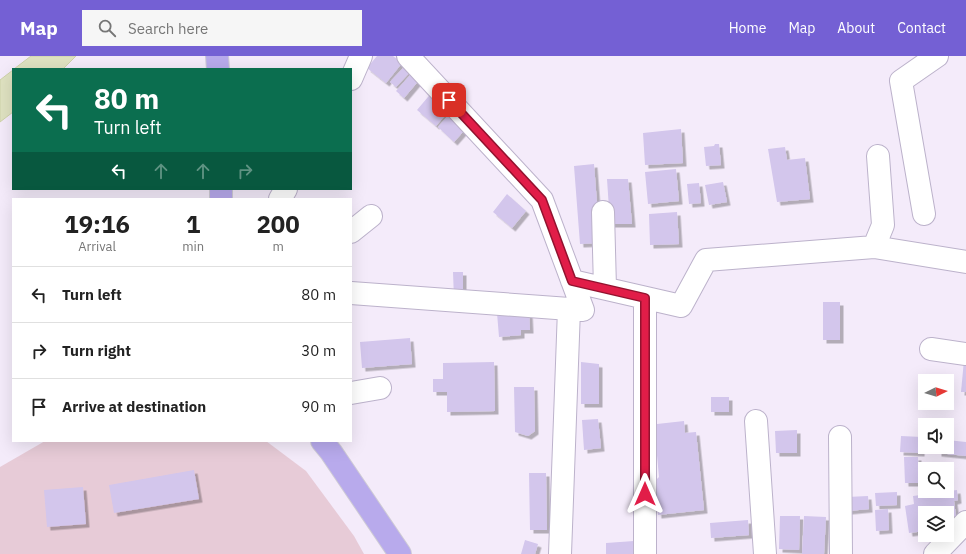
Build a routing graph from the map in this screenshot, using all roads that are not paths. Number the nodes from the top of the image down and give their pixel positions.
1 (217, 56) edge
2 (362, 56) edge
3 (408, 56) edge
4 (937, 56) edge
5 (218, 68) edge
6 (352, 77) edge
7 (878, 156) dead end
8 (603, 212) dead end
9 (924, 214) dead end
10 (371, 216) dead end
11 (352, 231) edge
12 (874, 247) junction
13 (966, 262) edge
14 (572, 281) junction
15 (605, 288) junction
16 (352, 292) edge
17 (645, 298) junction
18 (569, 309) junction
19 (931, 349) dead end
20 (966, 354) edge
21 (380, 388) dead end
22 (352, 393) edge
23 (756, 421) dead end
24 (840, 437) dead end
25 (323, 442) edge
26 (966, 522) edge
27 (400, 554) edge
28 (560, 554) edge
29 (645, 554) edge
30 (765, 554) edge
31 (841, 554) edge
32 (935, 554) edge

1 - 5 highway
2 - 6 street
3 - 14 street
4 - 9 street
7 - 12 street
8 - 15 street
10 - 11 street
12 - 13 street
12 - 17 street
14 - 15 street
14 - 18 street
15 - 17 street
16 - 18 street
17 - 29 street
18 - 28 street
19 - 20 street
21 - 22 street
23 - 30 street
24 - 31 street
25 - 27 highway
26 - 32 street

